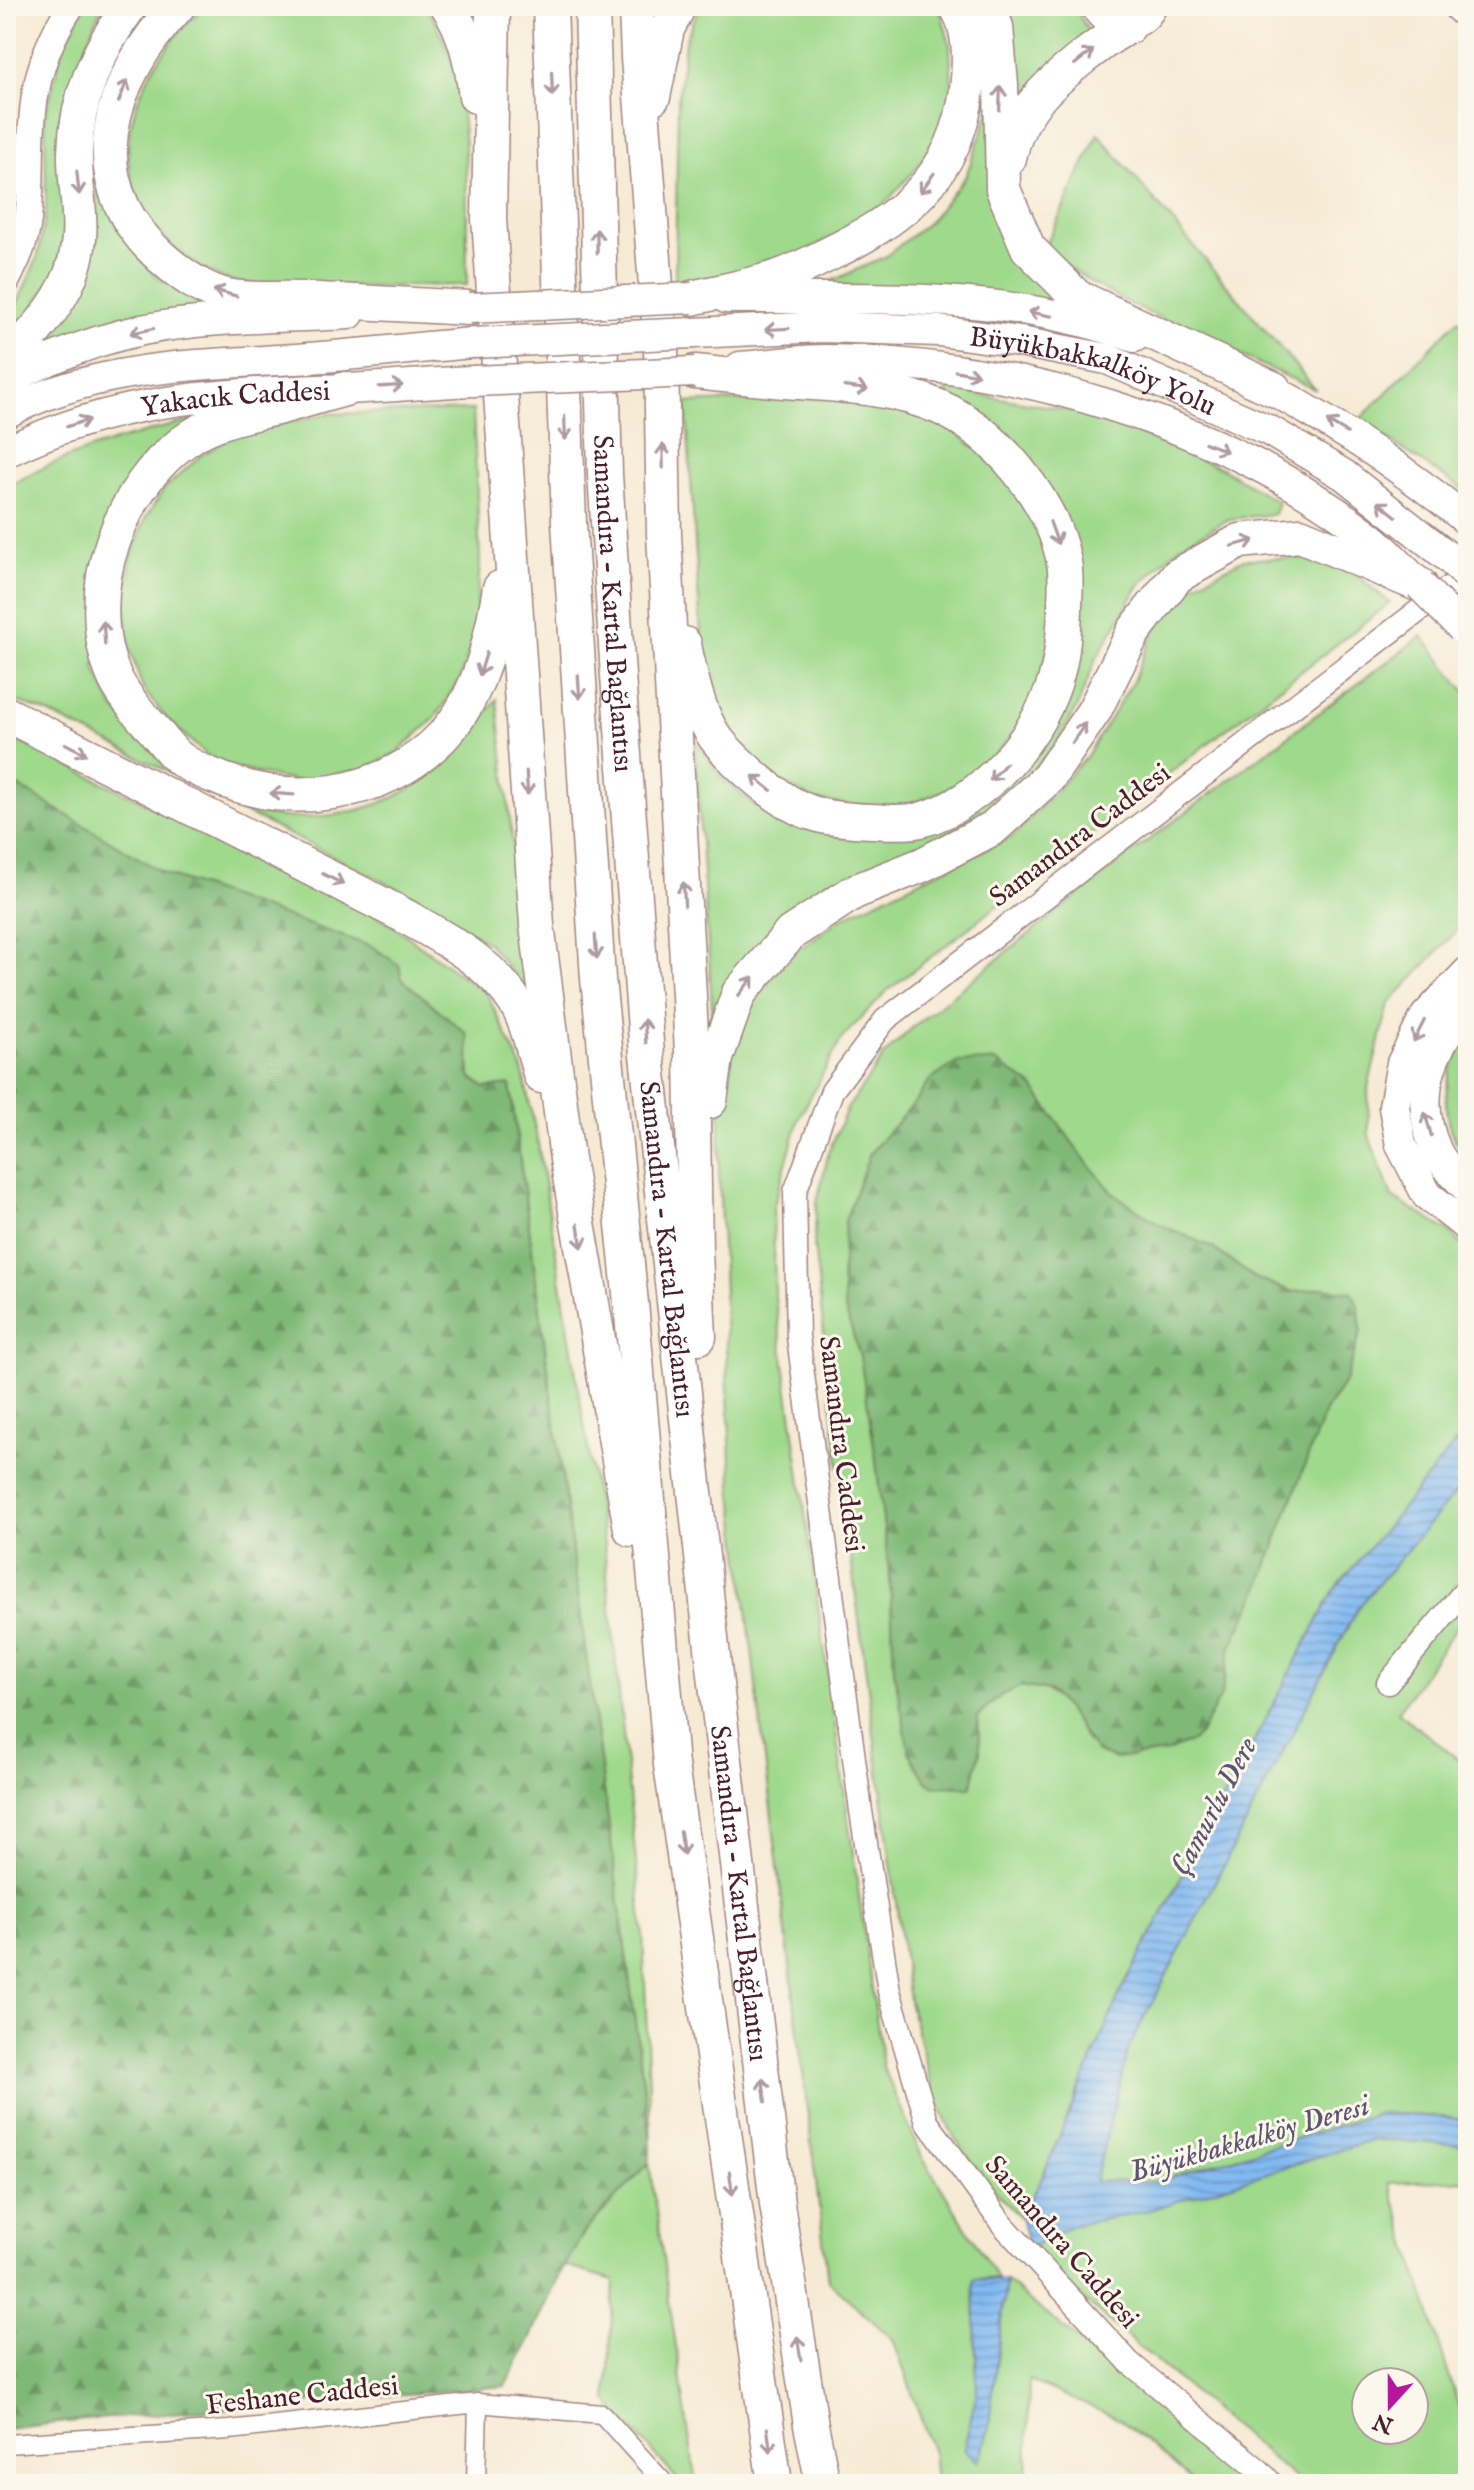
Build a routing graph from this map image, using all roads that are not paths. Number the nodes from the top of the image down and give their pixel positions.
1 (71, 6) edge
2 (130, 6) edge
3 (178, 6) edge
4 (448, 6) edge
5 (493, 6) edge
6 (550, 6) edge
7 (592, 6) edge
8 (636, 6) edge
9 (679, 6) edge
10 (956, 6) edge
11 (988, 6) edge
12 (1093, 6) edge
13 (1455, 6) edge
14 (1141, 16) edge
15 (1468, 18) edge
16 (1003, 189) junction
17 (652, 214) junction
18 (489, 218) junction
19 (6, 282) edge
20 (692, 298) junction
21 (470, 308) junction
22 (472, 343) joint
23 (6, 362) edge
24 (695, 372) junction
25 (6, 381) edge
26 (473, 381) joint
27 (345, 389) junction
28 (1274, 389) junction
29 (6, 413) edge
30 (6, 452) edge
31 (508, 504) junction
32 (1468, 521) edge
33 (664, 534) junction
34 (1461, 569) edge
35 (1420, 585) junction
36 (1465, 631) edge
37 (6, 714) edge
38 (1468, 972) edge
39 (1468, 1006) edge
40 (567, 1159) junction
41 (1468, 1189) edge
42 (1468, 1227) edge
43 (695, 1252) junction
44 (1468, 1587) edge
45 (1388, 1683) dead end
46 (717, 1693) junction
47 (671, 1765) junction
48 (478, 2403) junction
49 (6, 2444) edge
50 (476, 2484) edge
51 (665, 2484) edge
52 (775, 2484) edge
53 (823, 2484) edge
54 (1272, 2484) edge

1 - 19 main road
2 -> 23 highway
21 -> 3 highway
4 - 18 highway
5 - 18 highway
6 -> 47 highway, Samandıra - Kartal Bağlantısı
46 -> 7 highway, Samandıra - Kartal Bağlantısı
8 - 17 highway
9 - 17 highway
10 -> 20 highway
16 -> 11 highway
12 - 14 main road
13 - 15 main road
16 -> 14 highway
16 - 28 highway
33 -> 17 highway
18 - 31 highway
20 - 21 highway, bridge
28 -> 20 highway
21 -> 25 highway
22 - 29 highway, Yakacık Caddesi
34 -> 22 highway, Büyükbakkalköy Yolu, bridge
24 - 26 highway, Büyükbakkalköy Yolu, bridge
24 -> 33 highway
24 -> 35 highway, Büyükbakkalköy Yolu
27 -> 26 highway, Yakacık Caddesi
30 -> 27 highway, Yakacık Caddesi
31 -> 27 highway
32 -> 28 highway
31 -> 40 highway
43 -> 33 highway
34 - 54 street, Samandıra Caddesi
35 - 36 highway, Büyükbakkalköy Yolu, bridge
43 -> 35 highway
37 -> 40 highway
38 -> 42 highway
41 -> 39 highway
40 -> 47 highway
43 - 46 highway
44 - 45 street
53 -> 46 highway, Samandıra - Kartal Bağlantısı
47 -> 52 highway, Samandıra - Kartal Bağlantısı
48 - 49 street, Feshane Caddesi
48 - 50 street
48 - 51 street, Feshane Caddesi

